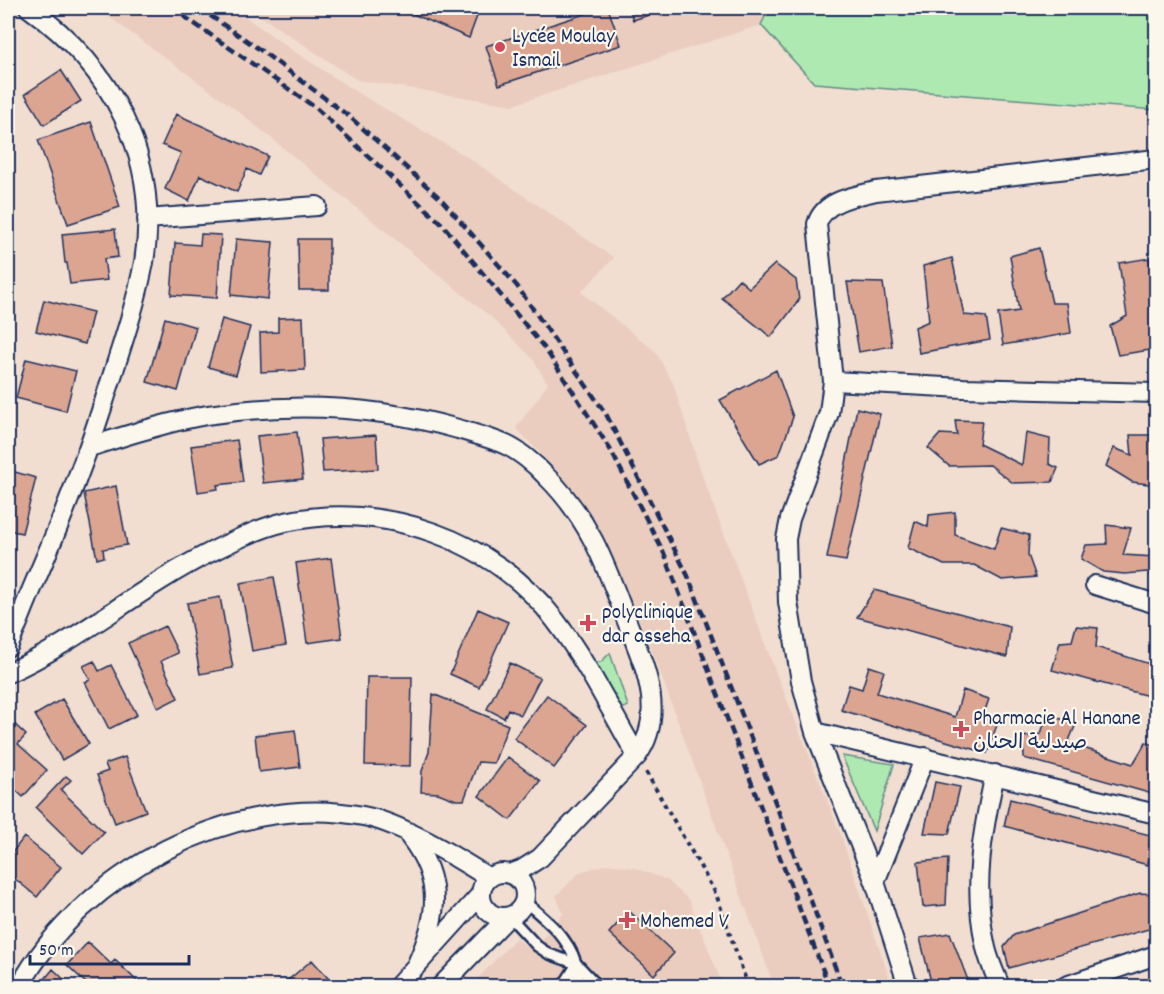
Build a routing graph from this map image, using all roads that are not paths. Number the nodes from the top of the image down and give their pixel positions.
1 (29, 8) edge
2 (1156, 159) edge
3 (317, 206) dead end
4 (147, 219) junction
5 (833, 381) junction
6 (1156, 393) edge
7 (89, 447) junction
8 (1095, 585) dead end
9 (1156, 604) edge
10 (8, 647) edge
11 (8, 674) edge
12 (815, 732) junction
13 (637, 756) junction
14 (925, 757) junction
15 (995, 774) junction
16 (1156, 814) edge
17 (407, 833) junction
18 (540, 858) junction
19 (510, 874) junction
20 (875, 882) junction
21 (485, 886) junction
22 (524, 895) junction
23 (509, 917) junction
24 (1156, 955) edge
25 (577, 964) junction
26 (416, 966) junction
27 (20, 987) edge
28 (398, 987) edge
29 (441, 987) edge
30 (563, 987) edge
31 (579, 987) edge
32 (598, 987) edge
33 (908, 987) edge
34 (1000, 987) edge
35 (1066, 987) edge

1 - 4 street
2 - 5 street
3 - 4 street
4 - 7 street
5 - 6 street
5 - 12 street
7 - 10 street
7 - 13 street
8 - 9 street
11 - 13 street
12 - 14 street
12 - 20 street
13 - 18 street
14 - 15 street
14 - 20 street
15 - 16 street
15 - 34 street
17 - 21 street
17 - 26 street
17 - 27 street
18 - 19 street
18 - 22 street
19 - 21 street
19 - 22 street
20 - 33 street
21 - 23 street
21 - 26 street
22 - 23 street
22 - 25 lane
23 - 25 lane
23 - 29 street
24 - 35 street
25 - 30 lane
25 - 31 lane
25 - 32 lane
26 - 28 street

